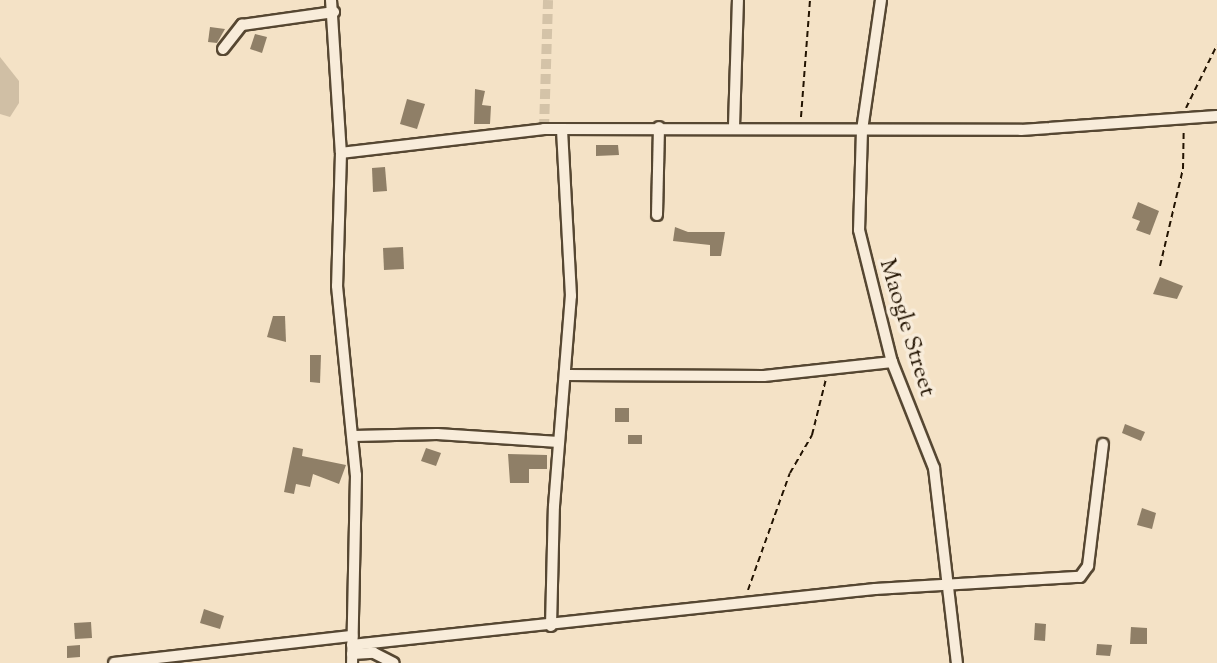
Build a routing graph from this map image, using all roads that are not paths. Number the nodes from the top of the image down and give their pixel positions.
1 (331, 0) edge
2 (738, 0) edge
3 (881, 0) edge
4 (334, 12) junction
5 (223, 49) dead end
6 (1217, 116) edge
7 (734, 126) junction
8 (659, 127) junction
9 (562, 129) junction
10 (862, 130) junction
11 (341, 153) junction
12 (657, 215) dead end
13 (892, 362) junction
14 (566, 375) junction
15 (354, 436) junction
16 (559, 442) junction
17 (1103, 444) dead end
18 (949, 585) junction
19 (551, 626) junction
20 (352, 650) edge
21 (114, 663) edge
22 (394, 663) edge
23 (957, 663) edge

1 - 4 street
2 - 7 street
3 - 10 street, Maogle Street
4 - 5 street
4 - 11 street
6 - 10 street
7 - 8 street
7 - 10 street
8 - 9 street
8 - 12 street
9 - 11 street
9 - 14 street
10 - 13 street, Maogle Street
11 - 15 street
13 - 14 street
13 - 18 street, Maogle Street
14 - 16 street
15 - 16 street
15 - 20 street
16 - 19 street
17 - 18 street
18 - 19 street
18 - 23 street, Maogle Street
19 - 20 street
20 - 21 street
20 - 22 street

